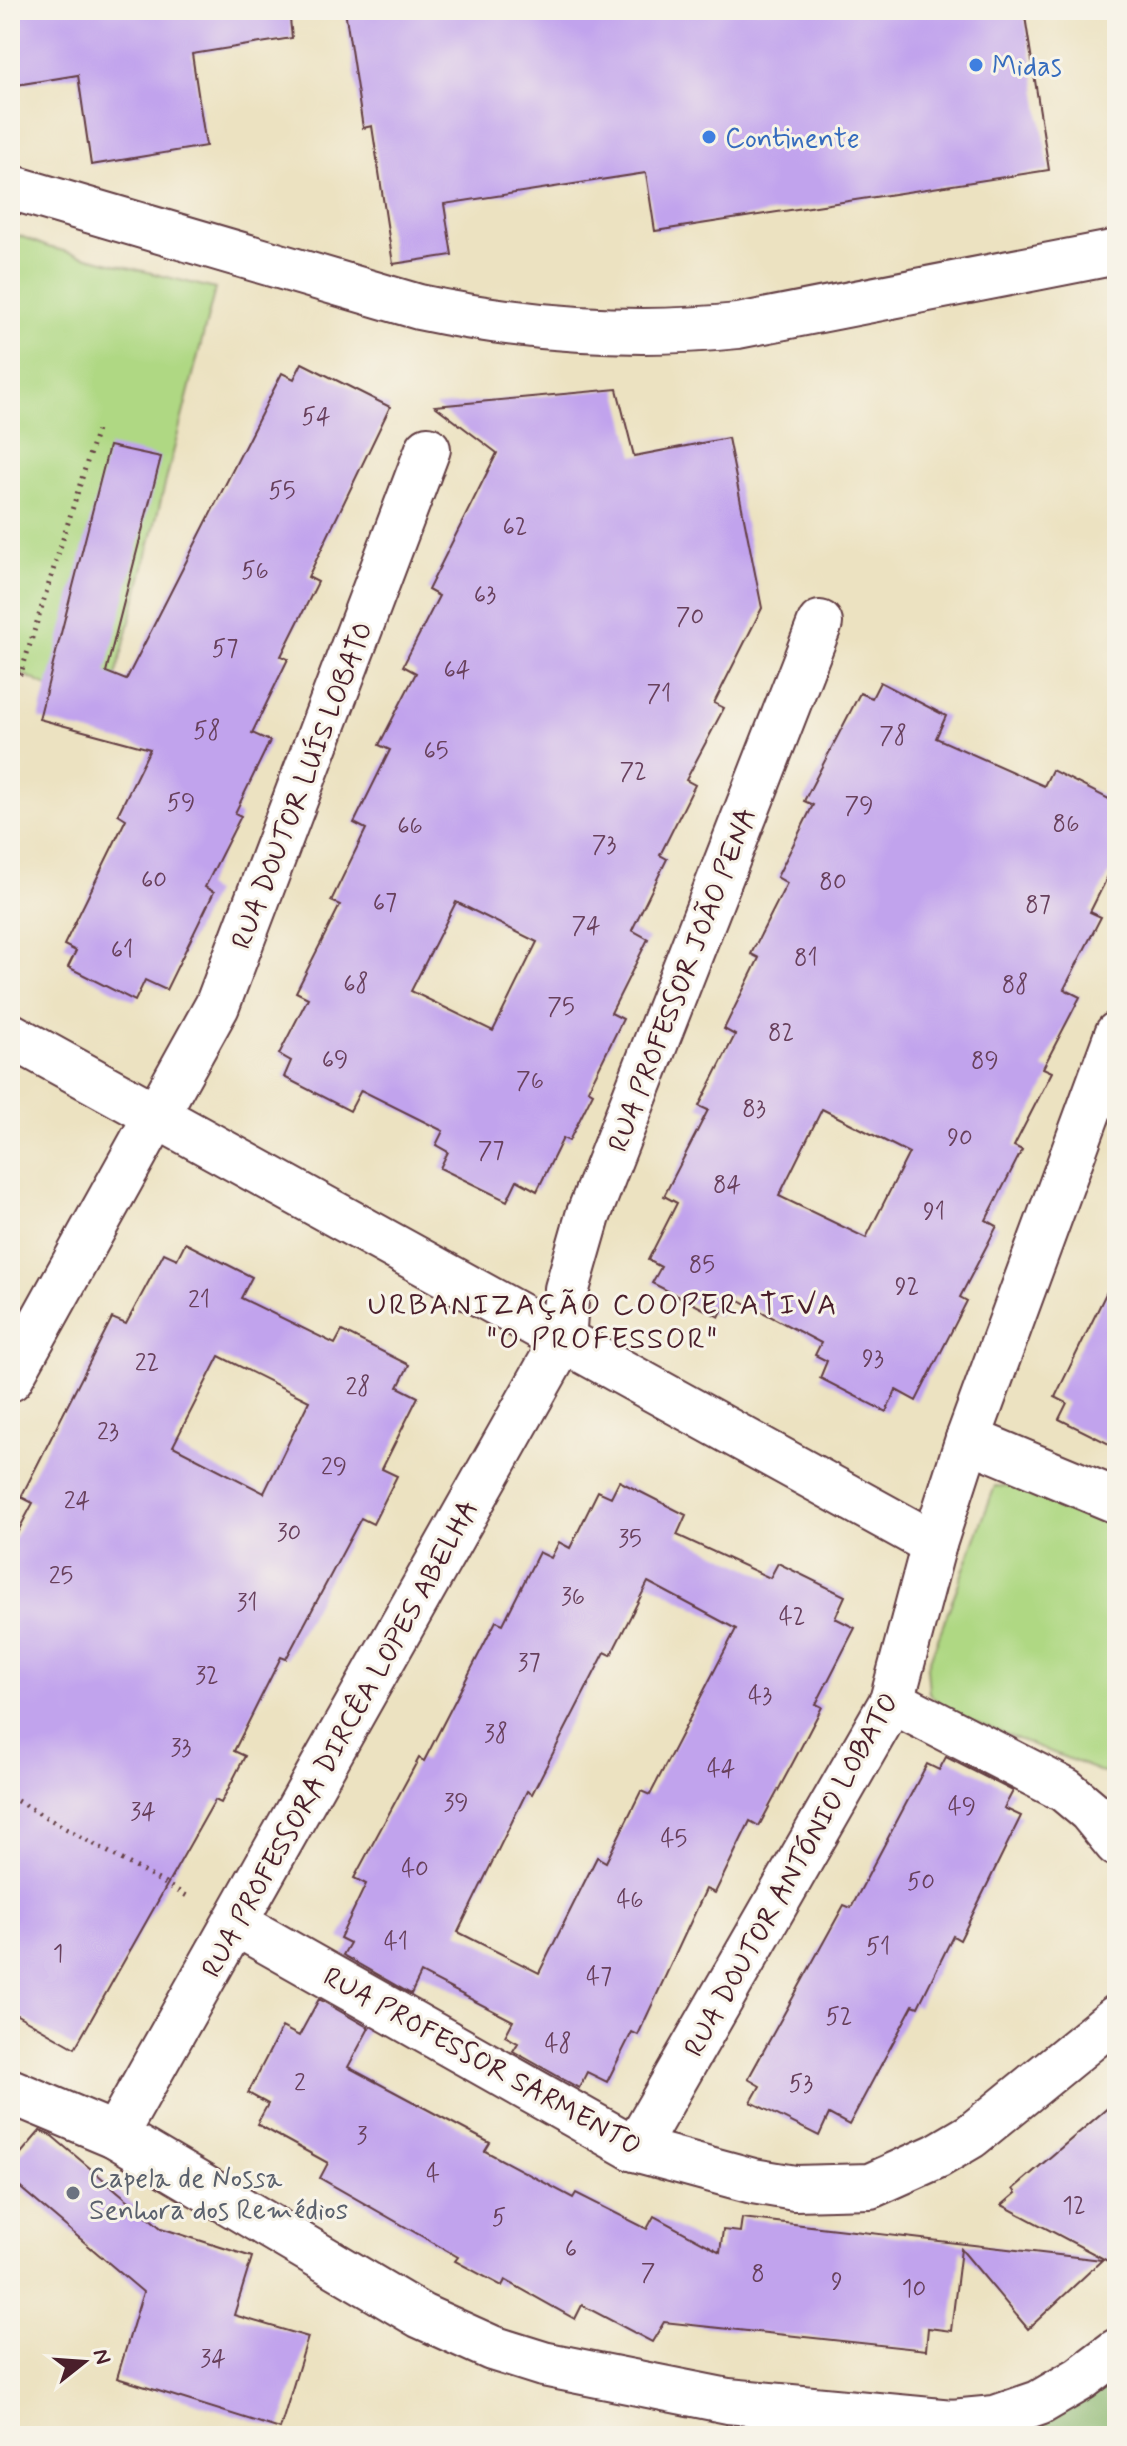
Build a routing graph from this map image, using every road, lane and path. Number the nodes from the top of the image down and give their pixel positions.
1 (10, 187) edge
2 (1117, 252) edge
3 (98, 427) dead end
4 (428, 449) dead end
5 (820, 623) dead end
6 (10, 668) edge
7 (21, 673) junction
8 (10, 687) edge
9 (1117, 1034) edge
10 (10, 1035) edge
11 (155, 1112) junction
12 (563, 1340) junction
13 (10, 1379) edge
14 (968, 1439) junction
15 (1117, 1501) edge
16 (934, 1544) junction
17 (892, 1701) junction
18 (10, 1797) edge
19 (1115, 1836) edge
20 (235, 1923) junction
21 (1117, 2017) edge
22 (10, 2091) edge
23 (115, 2135) junction
24 (635, 2149) junction
25 (1117, 2351) edge
26 (728, 2401) junction
27 (789, 2436) edge

1 - 2 street
3 - 7 path
4 - 11 street, RUA DOUTOR LUÍS LOBATO
5 - 12 street, RUA PROFESSOR JOÃO PENA
6 - 7 path
7 - 8 path
9 - 14 street, RUA DOUTOR ANTÓNIO LOBATO
10 - 11 street
11 - 12 street
11 - 13 street, RUA DOUTOR LUÍS LOBATO
12 - 16 street
12 - 20 street, RUA PROFESSORA DIRCÊA LOPES ABELHA
14 - 15 street
14 - 16 street, RUA DOUTOR ANTÓNIO LOBATO
16 - 17 street, RUA DOUTOR ANTÓNIO LOBATO
17 - 19 street
17 - 24 street, RUA DOUTOR ANTÓNIO LOBATO
18 - 20 path
20 - 23 street, RUA PROFESSORA DIRCÊA LOPES ABELHA
20 - 24 street, RUA PROFESSOR SARMENTO
21 - 24 street, RUA PROFESSOR SARMENTO
22 - 23 street
23 - 26 street
25 - 26 street
26 - 27 street

